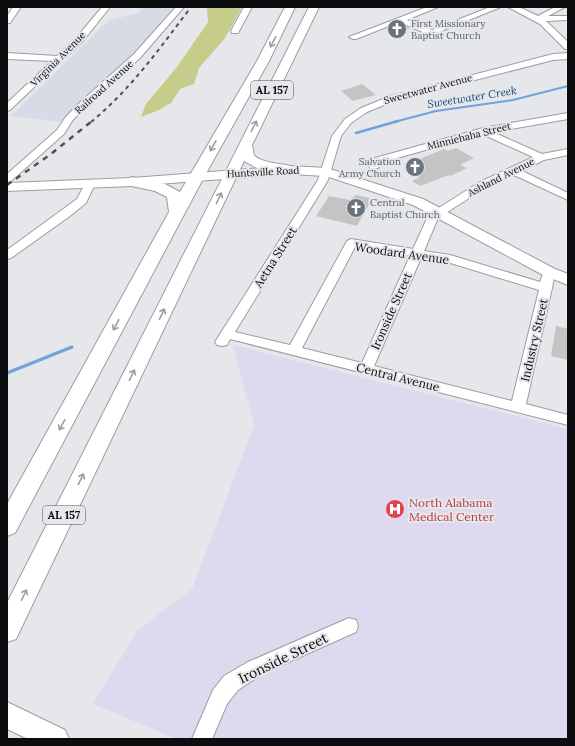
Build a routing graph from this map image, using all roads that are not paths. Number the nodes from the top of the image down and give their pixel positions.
1 (17, 7) edge
2 (106, 7) edge
3 (180, 7) edge
4 (248, 7) edge
5 (290, 7) edge
6 (314, 7) edge
7 (434, 7) edge
8 (497, 7) edge
9 (512, 7) edge
10 (562, 7) edge
11 (568, 18) edge
12 (539, 19) junction
13 (400, 20) junction
14 (7, 22) edge
15 (235, 30) dead end
16 (433, 33) junction
17 (353, 38) dead end
18 (419, 38) dead end
19 (568, 47) edge
20 (7, 56) edge
21 (568, 56) edge
22 (57, 60) junction
23 (7, 108) edge
24 (568, 116) edge
25 (483, 131) junction
26 (244, 145) junction
27 (568, 152) edge
28 (541, 157) junction
29 (374, 166) dead end
30 (290, 170) junction
31 (327, 172) junction
32 (514, 172) junction
33 (230, 174) junction
34 (196, 177) junction
35 (7, 178) edge
36 (132, 182) junction
37 (90, 184) junction
38 (7, 187) edge
39 (568, 197) edge
40 (438, 212) junction
41 (177, 213) junction
42 (416, 254) junction
43 (7, 255) edge
44 (550, 272) junction
45 (568, 280) edge
46 (546, 288) junction
47 (224, 338) joint
48 (294, 351) junction
49 (366, 369) junction
50 (518, 407) junction
51 (568, 420) edge
52 (7, 526) edge
53 (349, 626) dead end
54 (7, 630) edge
55 (7, 715) edge
56 (47, 735) edge
57 (202, 739) edge

1 - 14 street
2 - 22 street, Virginia Avenue
3 - 35 street, Railroad Avenue
4 - 15 street
5 -> 34 highway, AL 157
26 -> 6 highway, AL 157
7 - 13 street
8 - 16 street
9 - 12 street
10 - 12 street
11 - 12 street
12 - 19 street
13 - 16 street
13 - 17 street
16 - 18 street
20 - 22 street
21 - 31 street, Sweetwater Avenue
22 - 23 street, Virginia Avenue
24 - 25 street, Minniehaha Street
25 - 28 street
25 - 29 street, Minniehaha Street
26 - 30 highway
26 - 33 highway, AL 157
27 - 28 street, Ashland Avenue
28 - 32 street, Ashland Avenue
30 - 31 main road, Huntsville Road
30 - 33 main road, Huntsville Road
31 - 40 main road, Huntsville Road
31 - 47 street, Aetna Street
32 - 39 street
32 - 40 street, Ashland Avenue
33 - 34 main road, Huntsville Road
54 -> 33 highway, AL 157
34 - 36 main road, Huntsville Road
34 - 41 highway, AL 157
36 - 37 main road, Huntsville Road
36 - 41 highway
37 - 38 main road, Huntsville Road
37 - 43 street
40 - 42 street, Ironside Street
40 - 44 main road, Huntsville Road
41 -> 52 highway, AL 157
42 - 46 street, Woodard Avenue
42 - 48 street, Woodard Avenue
42 - 49 street, Ironside Street
44 - 45 main road, Huntsville Road
44 - 46 street, Industry Street
46 - 50 street, Industry Street
47 - 48 street, Central Avenue
48 - 49 street, Central Avenue
49 - 50 street, Central Avenue
50 - 51 street, Central Avenue
53 - 57 street, Ironside Street
55 - 56 main road

